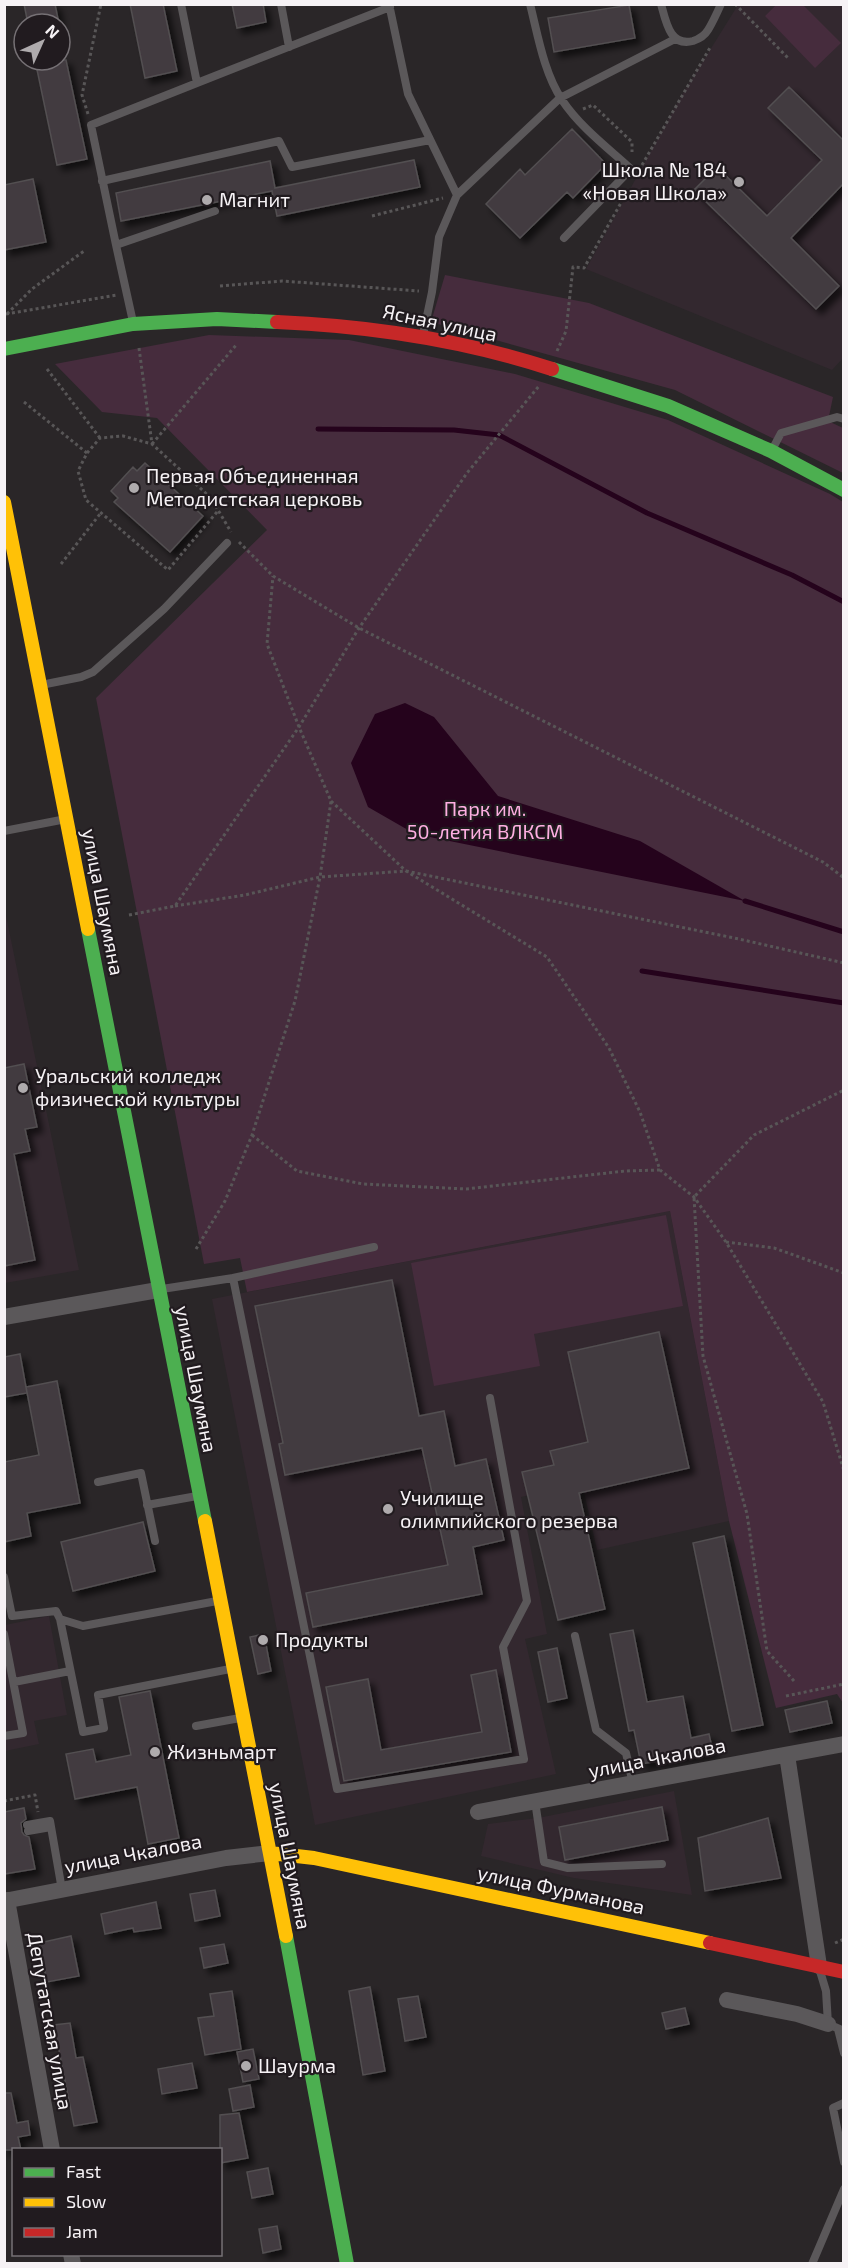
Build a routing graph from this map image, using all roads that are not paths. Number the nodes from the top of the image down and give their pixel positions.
1 (181, 4) edge
2 (281, 4) edge
3 (530, 4) edge
4 (661, 4) edge
5 (721, 4) edge
6 (390, 6) edge
7 (675, 39) junction
8 (289, 47) junction
9 (197, 83) junction
10 (560, 98) junction
11 (430, 140) junction
12 (102, 181) junction
13 (457, 195) junction
14 (214, 211) dead end
15 (564, 238) dead end
16 (116, 245) junction
17 (133, 324) junction
18 (423, 336) junction
19 (4, 349) edge
20 (843, 419) edge
21 (771, 451) junction
22 (843, 490) edge
23 (4, 502) edge
24 (227, 543) dead end
25 (39, 685) junction
26 (67, 819) junction
27 (4, 831) edge
28 (374, 1247) dead end
29 (233, 1278) junction
30 (159, 1290) junction
31 (4, 1317) edge
32 (490, 1398) dead end
33 (98, 1482) dead end
34 (200, 1495) junction
35 (147, 1505) junction
36 (155, 1541) dead end
37 (4, 1577) edge
38 (220, 1601) junction
39 (8, 1616) edge
40 (60, 1619) junction
41 (4, 1634) edge
42 (574, 1636) dead end
43 (234, 1668) junction
44 (70, 1671) junction
45 (14, 1682) junction
46 (243, 1717) junction
47 (196, 1726) dead end
48 (4, 1736) edge
49 (843, 1744) edge
50 (788, 1755) junction
51 (633, 1784) junction
52 (535, 1801) junction
53 (478, 1812) dead end
54 (28, 1828) dead end
55 (270, 1853) junction
56 (662, 1864) dead end
57 (62, 1890) junction
58 (6, 1900) edge
59 (819, 1966) junction
60 (843, 1972) edge
61 (727, 2000) dead end
62 (836, 2028) edge
63 (843, 2053) edge
64 (843, 2103) edge
65 (52, 2148) edge
66 (843, 2163) edge
67 (843, 2189) edge
68 (347, 2264) edge
69 (812, 2264) edge

1 - 9 lane
2 - 8 lane
3 - 10 lane
4 - 7 lane
5 - 7 lane
6 - 8 lane
6 - 11 lane
7 - 10 lane
8 - 9 lane
9 - 12 lane
10 - 13 lane
10 - 15 lane
11 - 12 lane
11 - 13 lane
12 - 16 lane
13 - 18 lane
14 - 16 lane
16 - 17 lane
17 - 18 street, Ясная улица
17 - 19 street, Ясная улица
18 - 21 street, Ясная улица
20 - 21 lane
21 - 22 street, Ясная улица
23 - 25 street, улица Шаумяна
24 - 25 lane
25 - 26 street, улица Шаумяна
26 - 27 lane
26 - 30 street, улица Шаумяна
28 - 29 lane
29 - 30 lane
29 - 32 lane
30 - 31 street
30 - 34 street, улица Шаумяна
33 - 35 lane
34 - 35 lane
34 - 38 street, улица Шаумяна
35 - 36 lane
37 - 39 lane
38 - 40 lane
38 - 43 street, улица Шаумяна
39 - 40 lane
40 - 44 lane
41 - 45 lane
42 - 51 lane
43 - 44 lane
43 - 46 street, улица Шаумяна
44 - 45 lane
45 - 48 lane
46 - 47 lane
46 - 55 street, улица Шаумяна
49 - 50 street, улица Чкалова
50 - 51 street, улица Чкалова
50 - 59 street
51 - 52 street, улица Чкалова
52 - 53 street, улица Чкалова
52 - 56 lane
54 - 57 lane
55 - 57 street, улица Чкалова
55 - 59 street, улица Фурманова
55 - 68 street, улица Шаумяна
57 - 58 street, улица Чкалова
58 - 65 street, Депутатская улица
59 - 60 street, улица Фурманова
59 - 62 lane
61 - 62 street
62 - 63 lane
64 - 66 lane
67 - 69 lane

